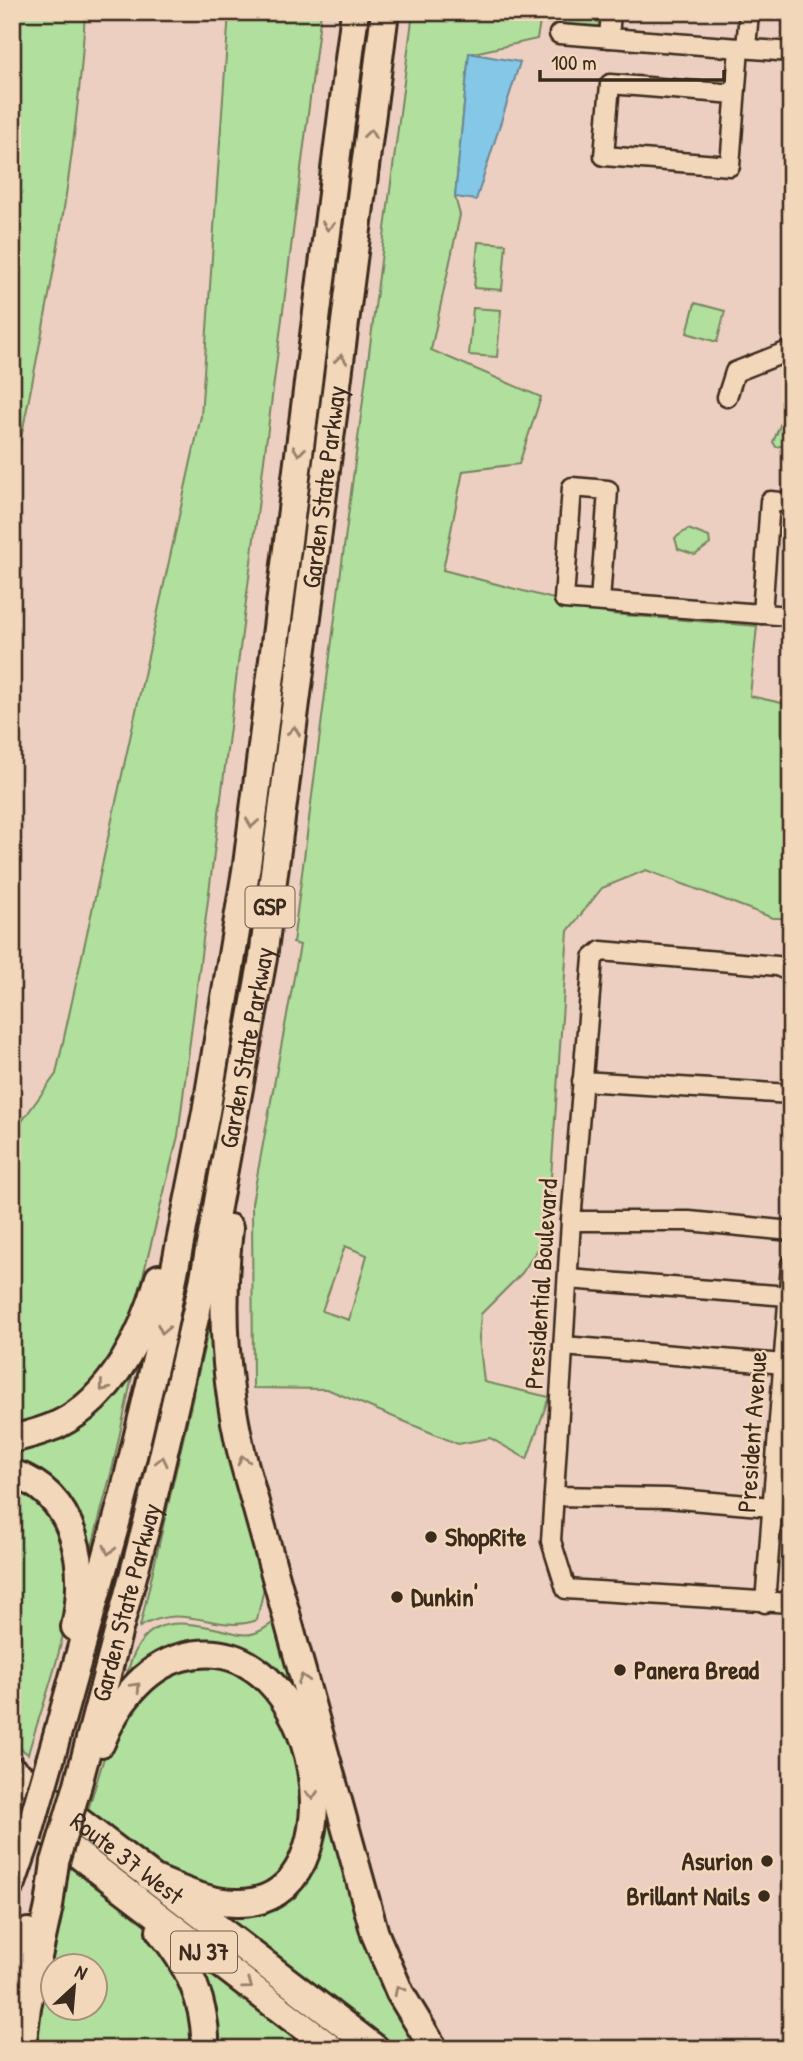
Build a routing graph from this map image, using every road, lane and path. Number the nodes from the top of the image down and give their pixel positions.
1 (355, 12) edge
2 (386, 12) edge
3 (611, 12) edge
4 (748, 12) edge
5 (559, 34) dead end
6 (610, 38) junction
7 (742, 48) junction
8 (791, 52) edge
9 (735, 94) junction
10 (791, 350) edge
11 (727, 397) dead end
12 (791, 503) edge
13 (600, 601) junction
14 (762, 614) junction
15 (791, 617) edge
16 (288, 780) junction
17 (791, 972) edge
18 (230, 973) junction
19 (582, 1081) junction
20 (791, 1094) edge
21 (571, 1221) junction
22 (791, 1231) edge
23 (791, 1264) edge
24 (568, 1279) junction
25 (788, 1296) junction
26 (564, 1346) junction
27 (784, 1364) junction
28 (12, 1439) edge
29 (12, 1473) edge
30 (554, 1496) junction
31 (772, 1507) junction
32 (765, 1603) junction
33 (791, 1603) edge
34 (51, 1757) junction
35 (12, 1770) edge
36 (77, 1788) junction
37 (12, 1804) edge
38 (28, 1837) junction
39 (12, 1862) edge
40 (55, 1862) junction
41 (150, 1877) junction
42 (12, 1883) edge
43 (127, 1892) junction
44 (12, 1980) edge
45 (22, 2049) edge
46 (205, 2049) edge
47 (332, 2049) edge
48 (376, 2049) edge
49 (434, 2049) edge

1 -> 18 highway, Garden State Parkway / GSP
16 -> 2 highway, Garden State Parkway / GSP
3 - 6 street
4 - 7 street
5 - 6 street
6 - 7 street
7 - 8 street
7 - 9 street
9 - 9 street
10 - 11 street
12 - 14 street
13 - 13 street
13 - 14 street
14 - 15 street
36 -> 16 highway, Garden State Parkway / GSP
49 -> 16 highway
17 - 19 street, Presidential Boulevard
18 -> 28 highway
18 -> 34 highway, Garden State Parkway / GSP
19 - 20 street
19 - 21 street, Presidential Boulevard
21 - 22 street
21 - 24 street, Presidential Boulevard
23 - 25 street, President Avenue
24 - 25 street
24 - 26 street, Presidential Boulevard
25 - 27 street, President Avenue
26 - 27 street
26 - 30 street, Presidential Boulevard
27 - 31 street, President Avenue
29 - 34 highway
30 - 31 street
30 - 32 street, Presidential Boulevard
31 - 32 street, President Avenue
32 - 33 street, Presidential Boulevard
34 - 38 highway, Garden State Parkway / GSP, bridge
35 - 41 highway, Route 37 West / NJ 37
36 - 40 highway, Garden State Parkway / GSP, bridge
36 -> 41 highway
37 - 43 highway, Route 37 West / NJ 37
38 - 39 highway
38 - 42 highway, Garden State Parkway / GSP
40 - 44 highway, Garden State Parkway / GSP
40 - 45 highway
41 - 48 highway, Route 37 West / NJ 37
43 - 46 highway
43 -> 47 highway, Route 37 West / NJ 37

